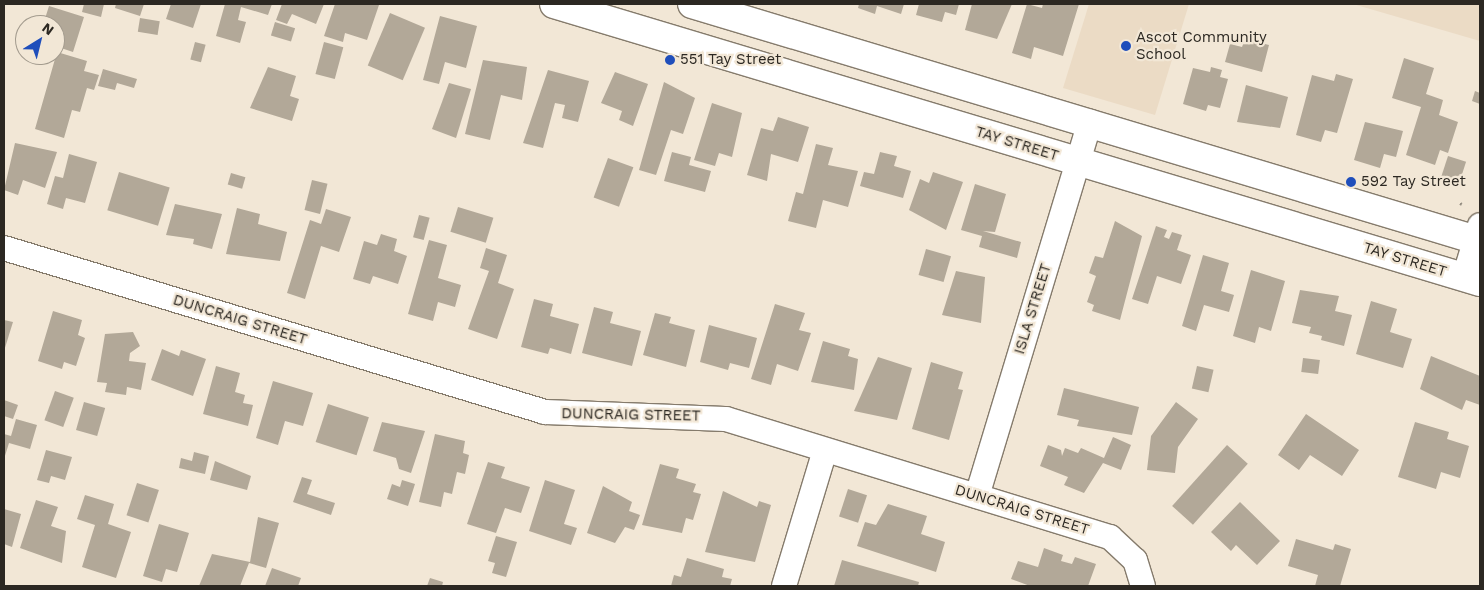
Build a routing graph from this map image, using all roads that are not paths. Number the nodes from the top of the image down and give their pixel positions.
1 (554, 4) edge
2 (692, 4) edge
3 (730, 15) junction
4 (719, 54) junction
5 (1090, 122) junction
6 (1077, 162) junction
7 (1479, 236) edge
8 (4, 248) edge
9 (1472, 280) edge
10 (825, 450) junction
11 (977, 496) junction
12 (784, 586) edge
13 (1142, 586) edge

1 - 4 highway, TAY STREET
2 - 3 highway
3 - 4 highway
3 - 5 highway
4 - 6 highway, TAY STREET
5 - 6 street, ISLA STREET
5 - 7 highway
6 - 9 highway, TAY STREET
6 - 11 street, ISLA STREET
7 - 9 street
8 - 10 street, DUNCRAIG STREET
10 - 11 street, DUNCRAIG STREET
10 - 12 street
11 - 13 street, DUNCRAIG STREET

